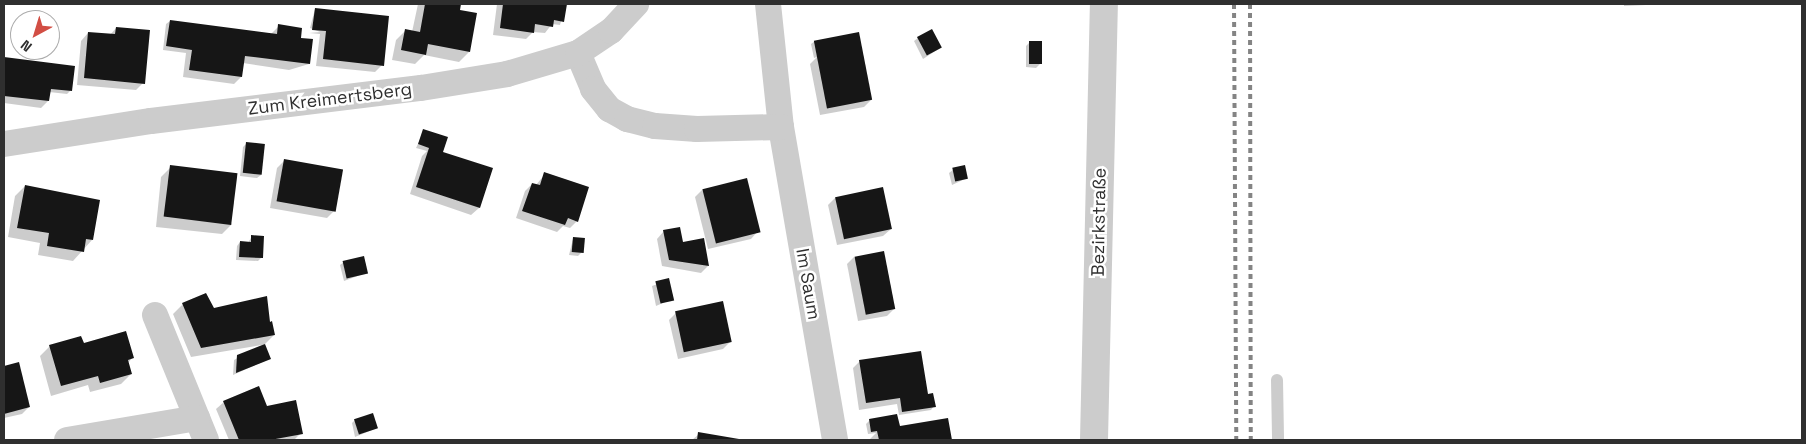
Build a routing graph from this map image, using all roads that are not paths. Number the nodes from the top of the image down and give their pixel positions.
1 (636, 4) edge
2 (768, 4) edge
3 (1104, 4) edge
4 (578, 53) junction
5 (781, 127) junction
6 (4, 144) edge
7 (156, 315) dead end
8 (1277, 380) dead end
9 (202, 429) edge
10 (67, 440) edge
11 (835, 440) edge
12 (1094, 440) edge
13 (1278, 440) edge

1 - 4 street, Zum Kreimertsberg
2 - 5 street, Im Saum
3 - 12 street, Bezirkstraße
4 - 5 street
4 - 6 street, Zum Kreimertsberg
5 - 11 street, Im Saum
7 - 9 street
8 - 13 lane
9 - 10 street

